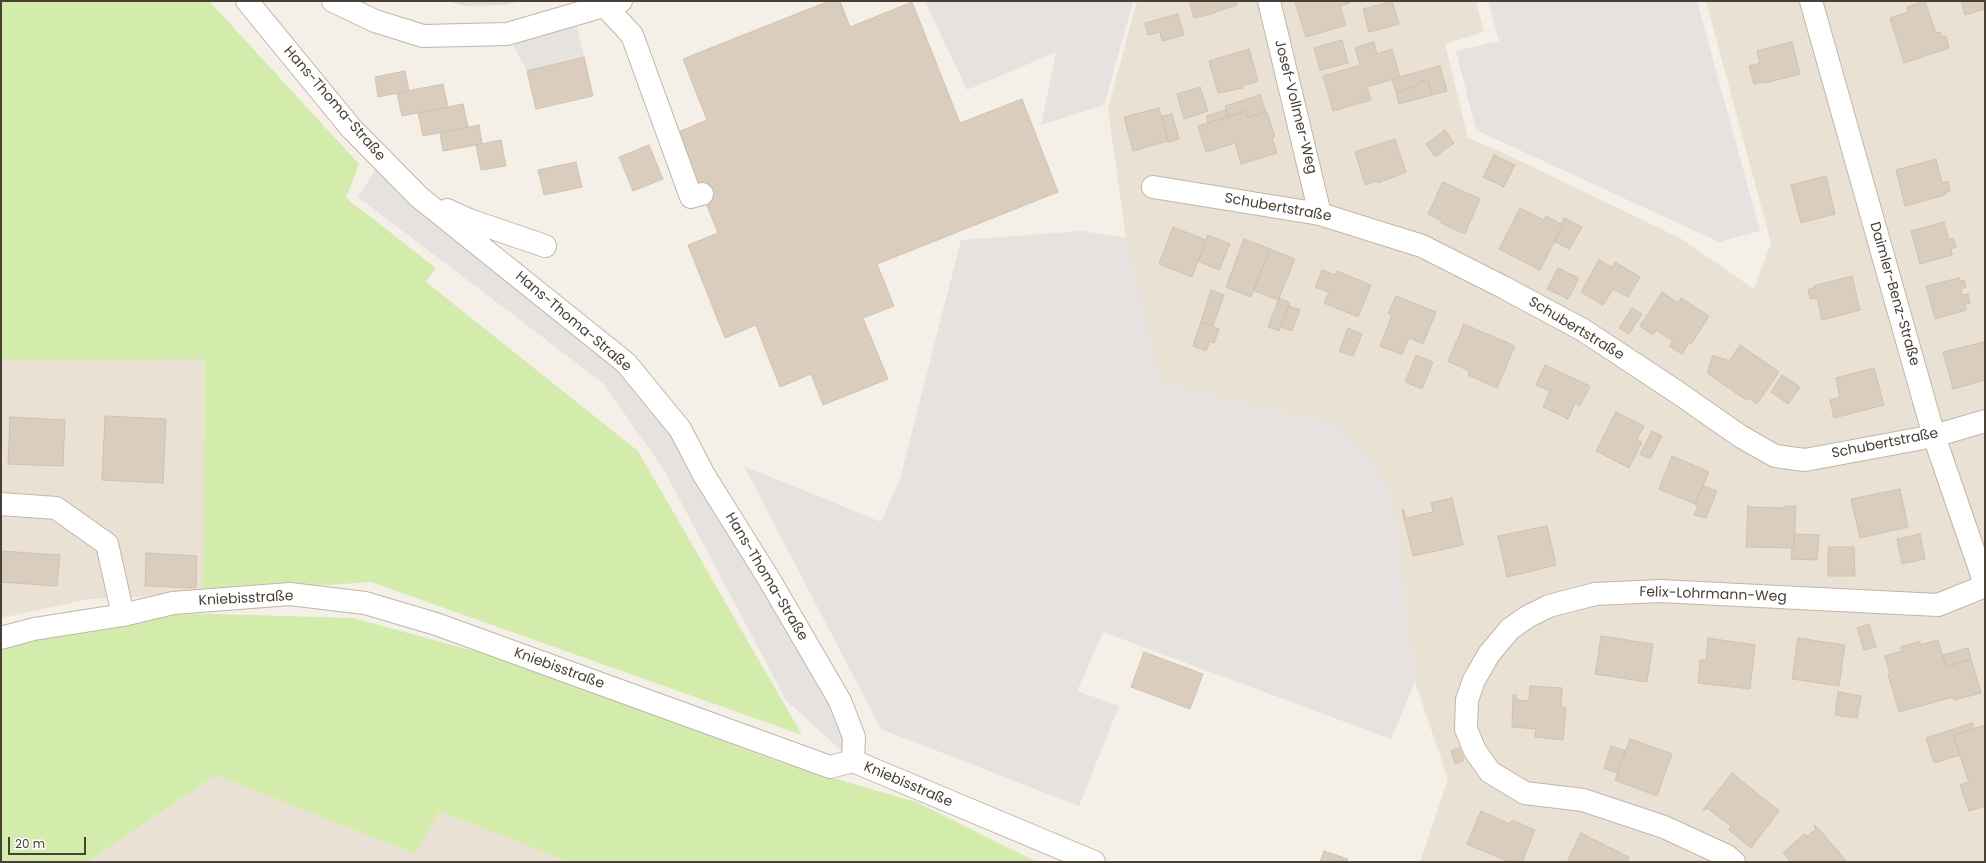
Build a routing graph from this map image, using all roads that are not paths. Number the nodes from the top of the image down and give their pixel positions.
1 (247, 1) edge
2 (333, 1) edge
3 (1269, 1) edge
4 (1811, 1) edge
5 (613, 3) edge
6 (1153, 187) dead end
7 (702, 194) dead end
8 (419, 197) junction
9 (1320, 214) junction
10 (545, 246) dead end
11 (1985, 421) edge
12 (1934, 436) junction
13 (1, 504) edge
14 (1985, 585) edge
15 (123, 614) junction
16 (1, 638) edge
17 (852, 762) junction
18 (1094, 862) edge
19 (1734, 862) edge

1 - 8 street, Hans-Thoma-Straße
2 - 5 street
3 - 9 street, Josef-Vollmer-Weg
4 - 12 street, Daimler-Benz-Straße
5 - 7 street
6 - 9 street, Schubertstraße
8 - 10 street
8 - 17 street, Hans-Thoma-Straße
9 - 12 street, Schubertstraße
11 - 12 street, Schubertstraße
12 - 14 street, Daimler-Benz-Straße
13 - 15 street
14 - 19 street, Felix-Lohrmann-Weg
15 - 16 street, Kniebisstraße
15 - 17 street, Kniebisstraße
17 - 18 street, Kniebisstraße

